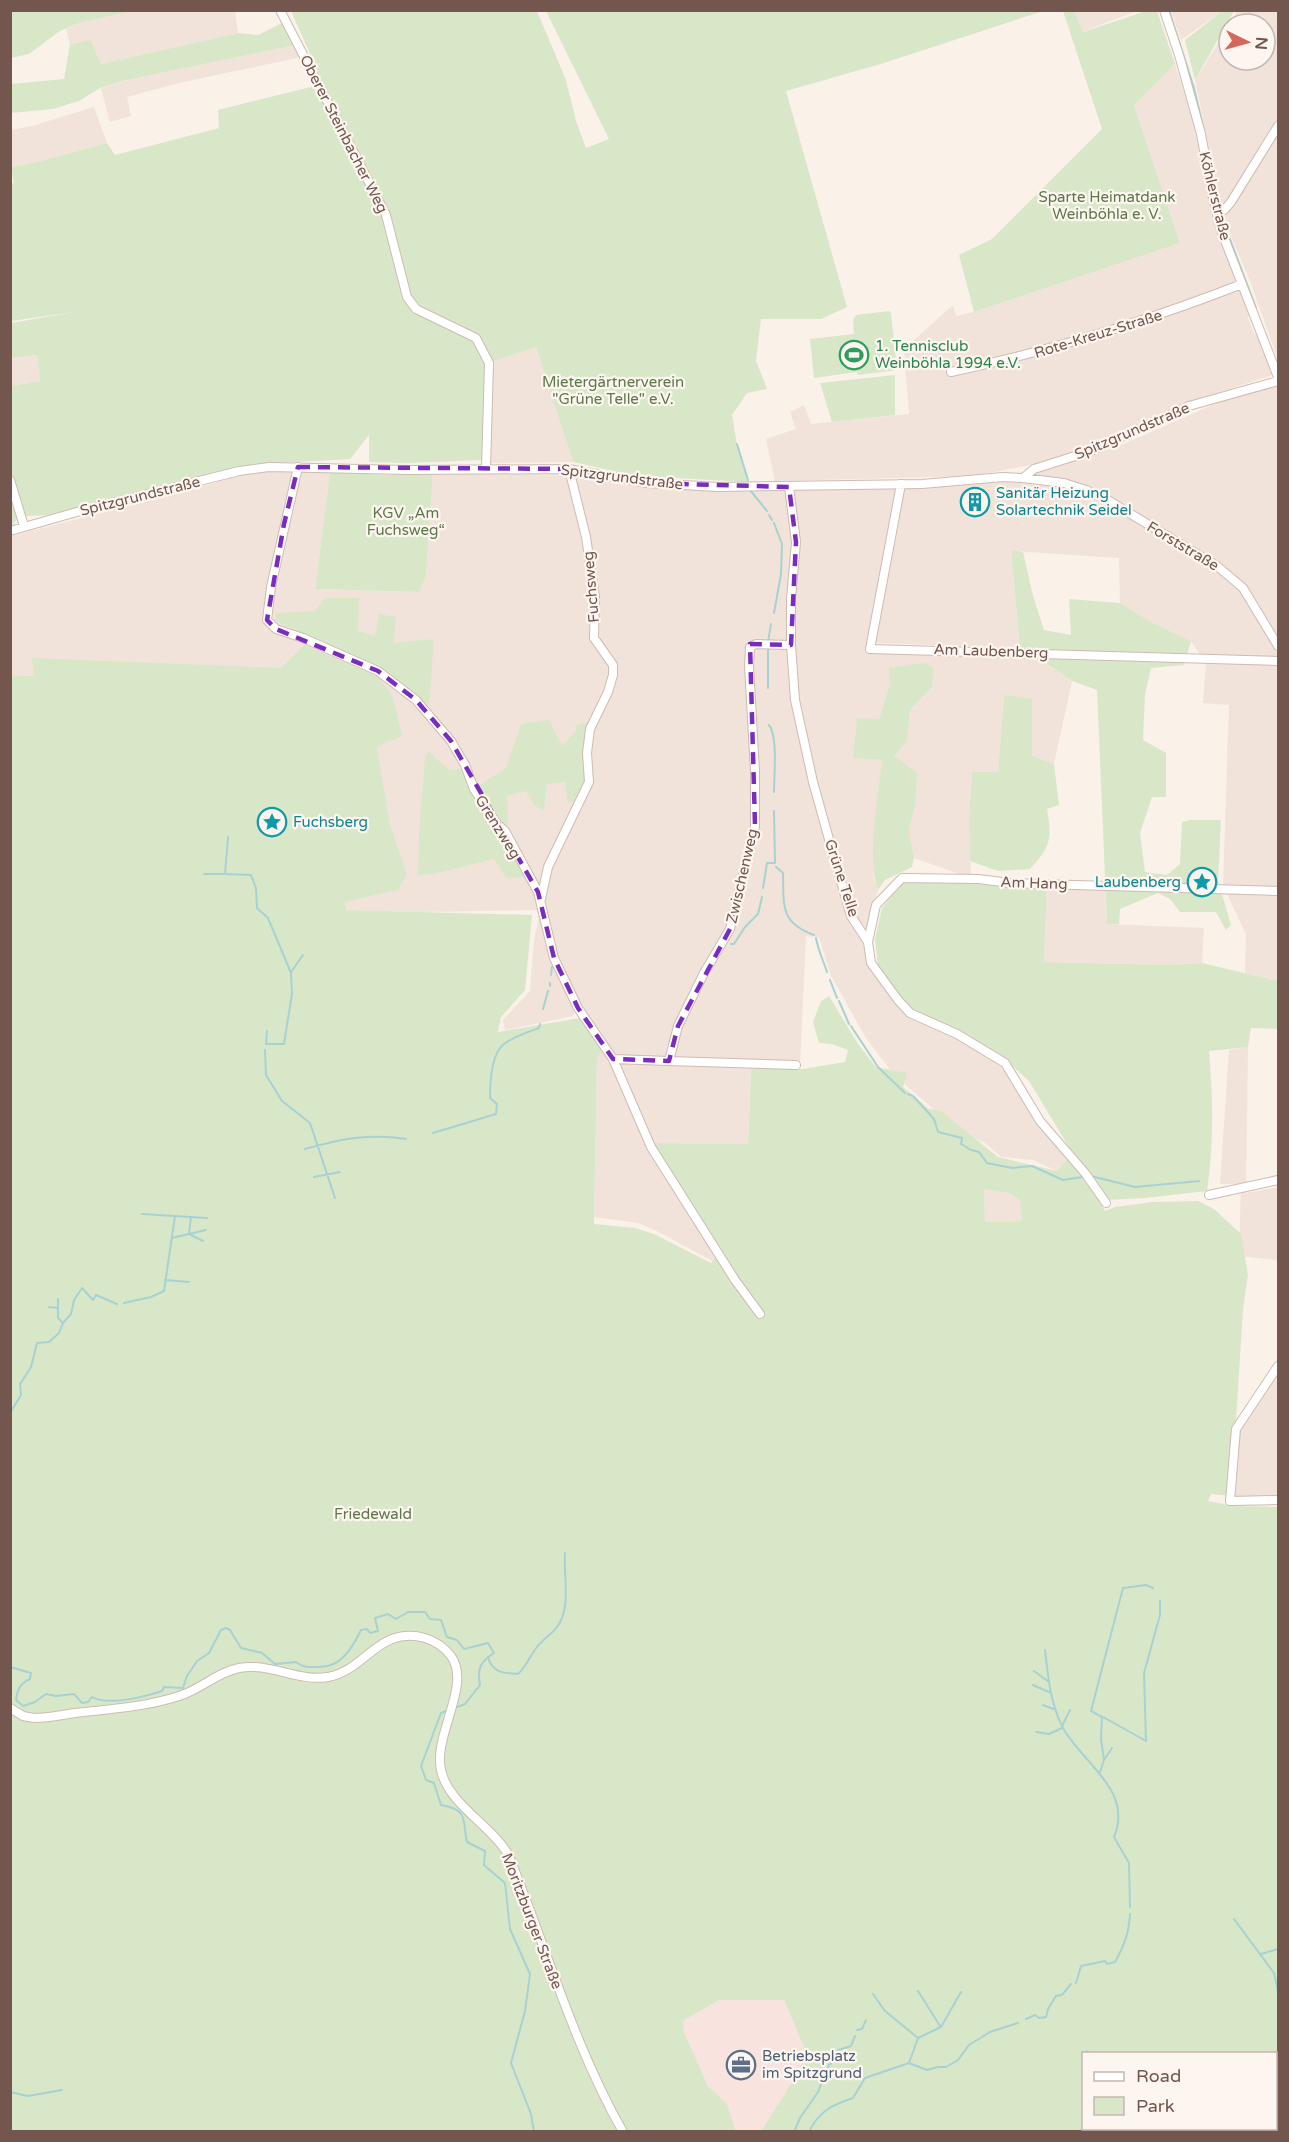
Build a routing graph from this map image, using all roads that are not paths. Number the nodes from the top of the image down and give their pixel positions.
1 (280, 10) edge
2 (1164, 10) edge
3 (1278, 126) edge
4 (1217, 214) junction
5 (1242, 284) junction
6 (951, 372) dead end
7 (1278, 379) edge
8 (298, 467) junction
9 (486, 469) junction
10 (569, 469) junction
11 (1023, 478) junction
12 (10, 480) edge
13 (901, 484) junction
14 (789, 487) junction
15 (24, 526) junction
16 (10, 531) edge
17 (791, 645) junction
18 (1278, 646) edge
19 (1278, 661) edge
20 (1278, 891) edge
21 (541, 902) junction
22 (868, 942) junction
23 (613, 1059) junction
24 (669, 1061) junction
25 (796, 1065) dead end
26 (1278, 1180) edge
27 (1209, 1195) dead end
28 (1106, 1203) dead end
29 (760, 1314) dead end
30 (1278, 1366) edge
31 (1278, 1500) edge
32 (10, 1708) edge
33 (623, 2132) edge

1 - 9 street, Oberer Steinbacher Weg
2 - 4 street, Köhlerstraße
3 - 4 street
4 - 5 street, Köhlerstraße
5 - 6 street, Rote-Kreuz-Straße
5 - 7 street, Köhlerstraße
7 - 11 street, Spitzgrundstraße
8 - 9 street, Spitzgrundstraße
8 - 15 street, Spitzgrundstraße
8 - 21 street, Grenzweg
9 - 10 street, Spitzgrundstraße
10 - 14 street, Spitzgrundstraße
10 - 21 street, Fuchsweg
11 - 13 street, Spitzgrundstraße
11 - 18 street, Forststraße
12 - 15 street
13 - 14 street, Spitzgrundstraße
13 - 19 street, Am Laubenberg
14 - 17 street, Grüne Telle
15 - 16 street, Spitzgrundstraße
17 - 22 street, Grüne Telle
17 - 24 street, Zwischenweg
20 - 22 street, Am Hang
21 - 23 street, Grenzweg
22 - 28 street, Grüne Telle
23 - 24 street
23 - 29 street, Grenzweg
24 - 25 street
26 - 27 street
30 - 31 street
32 - 33 street, Moritzburger Straße

